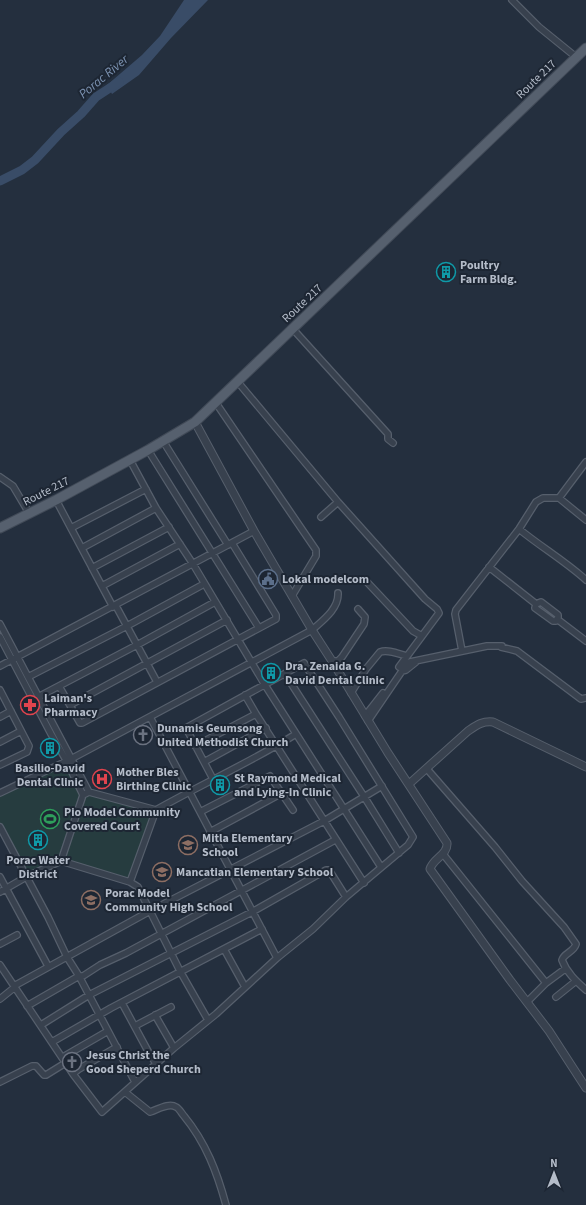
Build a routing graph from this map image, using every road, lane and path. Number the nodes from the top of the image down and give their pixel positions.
1 (512, 0) edge
2 (586, 48) edge
3 (576, 57) junction
4 (292, 328) junction
5 (237, 381) junction
6 (216, 403) junction
7 (195, 422) junction
8 (163, 441) junction
9 (393, 443) dead end
10 (148, 450) junction
11 (130, 460) junction
12 (586, 462) edge
13 (0, 477) edge
14 (146, 489) junction
15 (559, 498) junction
16 (56, 500) junction
17 (338, 502) junction
18 (156, 508) junction
19 (29, 513) junction
20 (321, 517) dead end
21 (586, 520) edge
22 (169, 527) junction
23 (0, 528) edge
24 (71, 528) junction
25 (519, 529) junction
26 (254, 531) junction
27 (180, 544) junction
28 (230, 544) junction
29 (82, 548) junction
30 (212, 553) junction
31 (193, 564) junction
32 (489, 567) junction
33 (92, 568) junction
34 (586, 580) edge
35 (367, 582) dead end
36 (204, 584) junction
37 (102, 586) junction
38 (338, 594) dead end
39 (292, 596) junction
40 (215, 602) junction
41 (115, 606) junction
42 (358, 609) dead end
43 (227, 620) junction
44 (0, 624) edge
45 (127, 626) junction
46 (259, 628) junction
47 (312, 630) junction
48 (422, 636) junction
49 (0, 638) edge
50 (238, 639) junction
51 (586, 641) edge
52 (137, 645) junction
53 (462, 652) junction
54 (407, 656) junction
55 (15, 658) junction
56 (332, 660) junction
57 (251, 662) junction
58 (147, 664) junction
59 (0, 666) edge
60 (285, 674) junction
61 (28, 677) junction
62 (157, 682) junction
63 (264, 685) junction
64 (59, 686) junction
65 (0, 692) edge
66 (351, 693) junction
67 (245, 695) junction
68 (38, 697) junction
69 (586, 698) edge
70 (70, 705) junction
71 (11, 711) junction
72 (256, 714) junction
73 (0, 717) edge
74 (150, 717) junction
75 (366, 719) junction
76 (266, 728) junction
77 (21, 731) junction
78 (296, 734) junction
79 (0, 742) edge
80 (196, 746) junction
81 (277, 746) junction
82 (68, 759) junction
83 (204, 762) junction
84 (0, 766) edge
85 (586, 767) edge
86 (427, 770) junction
87 (213, 778) junction
88 (409, 784) junction
89 (382, 786) junction
90 (190, 791) junction
91 (0, 793) edge
92 (86, 793) junction
93 (282, 793) junction
94 (365, 798) junction
95 (156, 810) junction
96 (293, 810) dead end
97 (344, 810) junction
98 (200, 812) junction
99 (324, 821) junction
100 (0, 827) edge
101 (210, 832) junction
102 (336, 840) junction
103 (399, 853) junction
104 (443, 854) junction
105 (61, 861) junction
106 (381, 867) junction
107 (231, 870) junction
108 (0, 877) edge
109 (26, 877) junction
110 (130, 882) junction
111 (364, 884) junction
112 (6, 889) junction
113 (242, 891) junction
114 (0, 892) edge
115 (346, 897) junction
116 (150, 912) junction
117 (252, 912) junction
118 (262, 929) junction
119 (162, 934) junction
120 (17, 935) dead end
121 (0, 944) edge
122 (224, 949) junction
123 (172, 953) junction
124 (67, 957) junction
125 (277, 958) junction
126 (0, 965) edge
127 (48, 966) junction
128 (565, 969) junction
129 (180, 971) junction
130 (79, 976) junction
131 (576, 981) junction
132 (546, 983) junction
133 (14, 986) junction
134 (245, 987) junction
135 (586, 990) edge
136 (89, 995) junction
137 (556, 997) dead end
138 (0, 999) edge
139 (527, 1002) junction
140 (122, 1003) junction
141 (27, 1006) junction
142 (170, 1007) dead end
143 (99, 1015) junction
144 (155, 1015) junction
145 (208, 1020) junction
146 (41, 1025) junction
147 (135, 1026) junction
148 (108, 1031) junction
149 (52, 1042) junction
150 (116, 1047) junction
151 (174, 1048) junction
152 (65, 1060) junction
153 (157, 1065) junction
154 (73, 1074) junction
155 (0, 1082) edge
156 (135, 1082) junction
157 (586, 1088) edge
158 (125, 1092) junction
159 (226, 1205) edge

1 - 3 street
2 - 3 main road, Route 217
3 - 4 main road, Route 217
4 - 5 main road, Route 217
4 - 9 street
5 - 6 main road, Route 217
5 - 17 street
6 - 7 main road, Route 217
6 - 39 street
7 - 8 main road, Route 217
7 - 26 street
8 - 10 main road, Route 217
8 - 28 street
10 - 11 main road, Route 217
10 - 30 street
11 - 14 street
11 - 16 main road, Route 217
12 - 15 street
13 - 19 street
14 - 18 street
14 - 24 street
15 - 21 street
15 - 25 street
16 - 19 main road, Route 217
16 - 24 street
17 - 20 street
17 - 48 street
18 - 22 street
18 - 29 street
19 - 23 main road, Route 217
22 - 27 street
22 - 33 street
24 - 29 street
25 - 32 street
25 - 34 street
26 - 28 street
26 - 39 street
27 - 31 street
27 - 37 street
28 - 30 street
28 - 46 street
29 - 33 street
30 - 31 street
30 - 46 street
31 - 36 street
31 - 41 street
32 - 51 street
32 - 53 street
33 - 37 street
35 - 48 street
36 - 40 street
36 - 45 street
37 - 41 street
38 - 47 street
39 - 47 street
40 - 43 street
40 - 52 street
41 - 45 street
41 - 55 street
42 - 56 street
43 - 50 street
43 - 58 street
44 - 55 street
45 - 52 street
45 - 61 street
46 - 50 street
47 - 56 street
47 - 57 street
48 - 54 street
49 - 55 street
50 - 57 street
50 - 62 street
52 - 58 street
52 - 64 street
53 - 69 street
53 - 75 street
54 - 66 street
54 - 75 street
55 - 59 street
55 - 61 street
55 - 82 street
56 - 66 street
57 - 63 street
57 - 74 street
58 - 62 street
58 - 70 street
60 - 63 street
60 - 89 street
60 - 94 street
61 - 68 street
62 - 70 street
63 - 67 street
63 - 78 street
64 - 68 street
64 - 70 street
65 - 71 street
66 - 75 street
67 - 72 street
67 - 80 street
68 - 82 street
71 - 73 street
71 - 77 street
72 - 76 street
72 - 80 street
74 - 82 street
74 - 90 street
75 - 88 street
76 - 81 street
76 - 83 street
77 - 79 street
77 - 84 street
78 - 81 street
78 - 97 street
80 - 83 street
81 - 87 street
81 - 99 street
82 - 91 street
82 - 92 street
83 - 87 street
85 - 86 street
86 - 88 street
86 - 128 street
87 - 90 street
88 - 104 street
89 - 94 street
89 - 103 street
90 - 95 street
90 - 98 street
92 - 95 street
92 - 105 street
93 - 96 street
93 - 98 street
93 - 101 street
94 - 97 street
94 - 103 street
95 - 110 street
97 - 99 street
97 - 106 street
98 - 101 street
99 - 102 street
99 - 107 street
100 - 109 street
101 - 107 street
102 - 111 street
102 - 113 street
103 - 106 street
104 - 132 street
104 - 139 street
105 - 109 street
105 - 110 street
106 - 111 street
107 - 113 street
107 - 116 street
108 - 112 street
109 - 112 street
109 - 124 street
110 - 116 street
111 - 115 street
112 - 114 street
112 - 127 street
113 - 117 street
113 - 119 street
115 - 117 street
115 - 125 street
116 - 119 street
116 - 124 street
117 - 118 street
117 - 123 street
118 - 122 street
118 - 125 street
119 - 123 street
119 - 130 street
120 - 121 street
122 - 129 street
122 - 134 street
123 - 129 street
123 - 136 street
124 - 127 street
124 - 130 street
125 - 134 street
126 - 133 street
127 - 133 street
128 - 131 street
128 - 132 street
129 - 140 street
129 - 145 street
130 - 136 street
130 - 141 street
131 - 135 street
131 - 137 street
132 - 139 street
133 - 138 street
133 - 141 street
134 - 145 street
136 - 143 street
136 - 146 street
139 - 157 street
140 - 143 street
140 - 147 street
141 - 146 street
142 - 144 street
143 - 148 street
143 - 149 street
144 - 147 street
144 - 151 street
145 - 151 street
146 - 149 street
147 - 153 street
148 - 150 street
148 - 152 street
149 - 152 street
150 - 154 street
150 - 156 street
151 - 153 street
152 - 154 street
152 - 155 street
153 - 156 street
154 - 158 street
156 - 158 street
158 - 159 street

